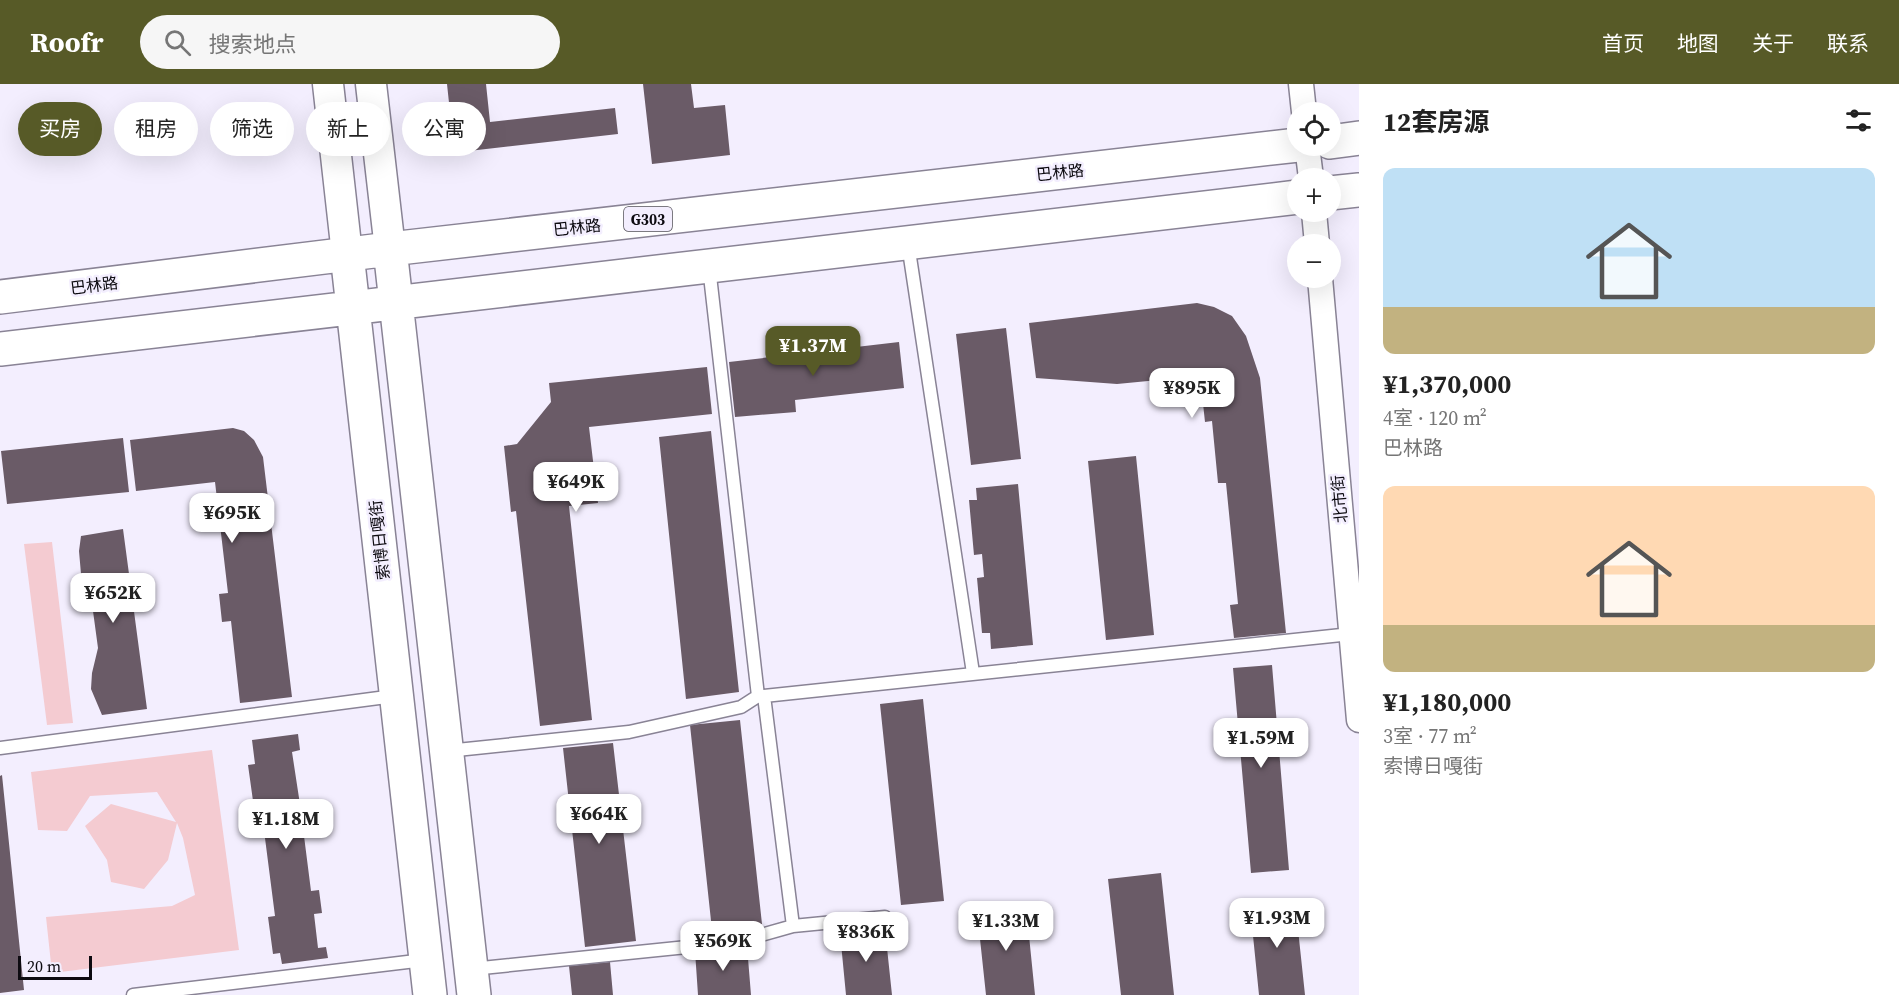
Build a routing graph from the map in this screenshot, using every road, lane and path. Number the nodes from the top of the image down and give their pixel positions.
1 (328, 84) edge
2 (371, 84) edge
3 (1301, 84) edge
4 (1303, 102) edge
5 (1359, 138) edge
6 (1341, 140) edge
7 (1287, 146) edge
8 (1359, 190) edge
9 (1341, 192) edge
10 (1287, 198) edge
11 (908, 244) junction
12 (390, 249) junction
13 (347, 254) junction
14 (709, 266) junction
15 (1321, 288) edge
16 (0, 297) edge
17 (396, 303) junction
18 (353, 308) junction
19 (0, 349) edge
20 (1351, 634) junction
21 (973, 673) junction
22 (1357, 683) edge
23 (397, 696) junction
24 (761, 696) junction
25 (1359, 720) edge
26 (0, 748) edge
27 (446, 751) junction
28 (885, 917) dead end
29 (792, 926) junction
30 (426, 960) junction
31 (472, 982) edge
32 (134, 995) edge
33 (430, 995) edge

1 - 13 street, 索博日嘎街
2 - 12 street
3 - 4 street
5 - 6 main road
7 - 12 main road, 巴林路 / G303
8 - 9 main road
10 - 11 main road
11 - 14 main road
11 - 21 lane
12 - 13 main road, 巴林路 / G303
12 - 17 main road
13 - 16 main road, 巴林路 / G303
13 - 18 main road, 索博日嘎街
14 - 17 main road
14 - 24 lane
15 - 20 street, 北市街
17 - 18 main road
17 - 27 main road
18 - 19 main road
18 - 23 main road, 索博日嘎街
20 - 21 lane
20 - 22 street, 北市街
21 - 24 lane
22 - 25 street, 北市街
23 - 26 lane
23 - 30 main road, 索博日嘎街
24 - 27 lane
24 - 29 lane
27 - 31 main road
28 - 29 lane
29 - 31 lane
30 - 32 lane
30 - 33 main road, 索博日嘎街

